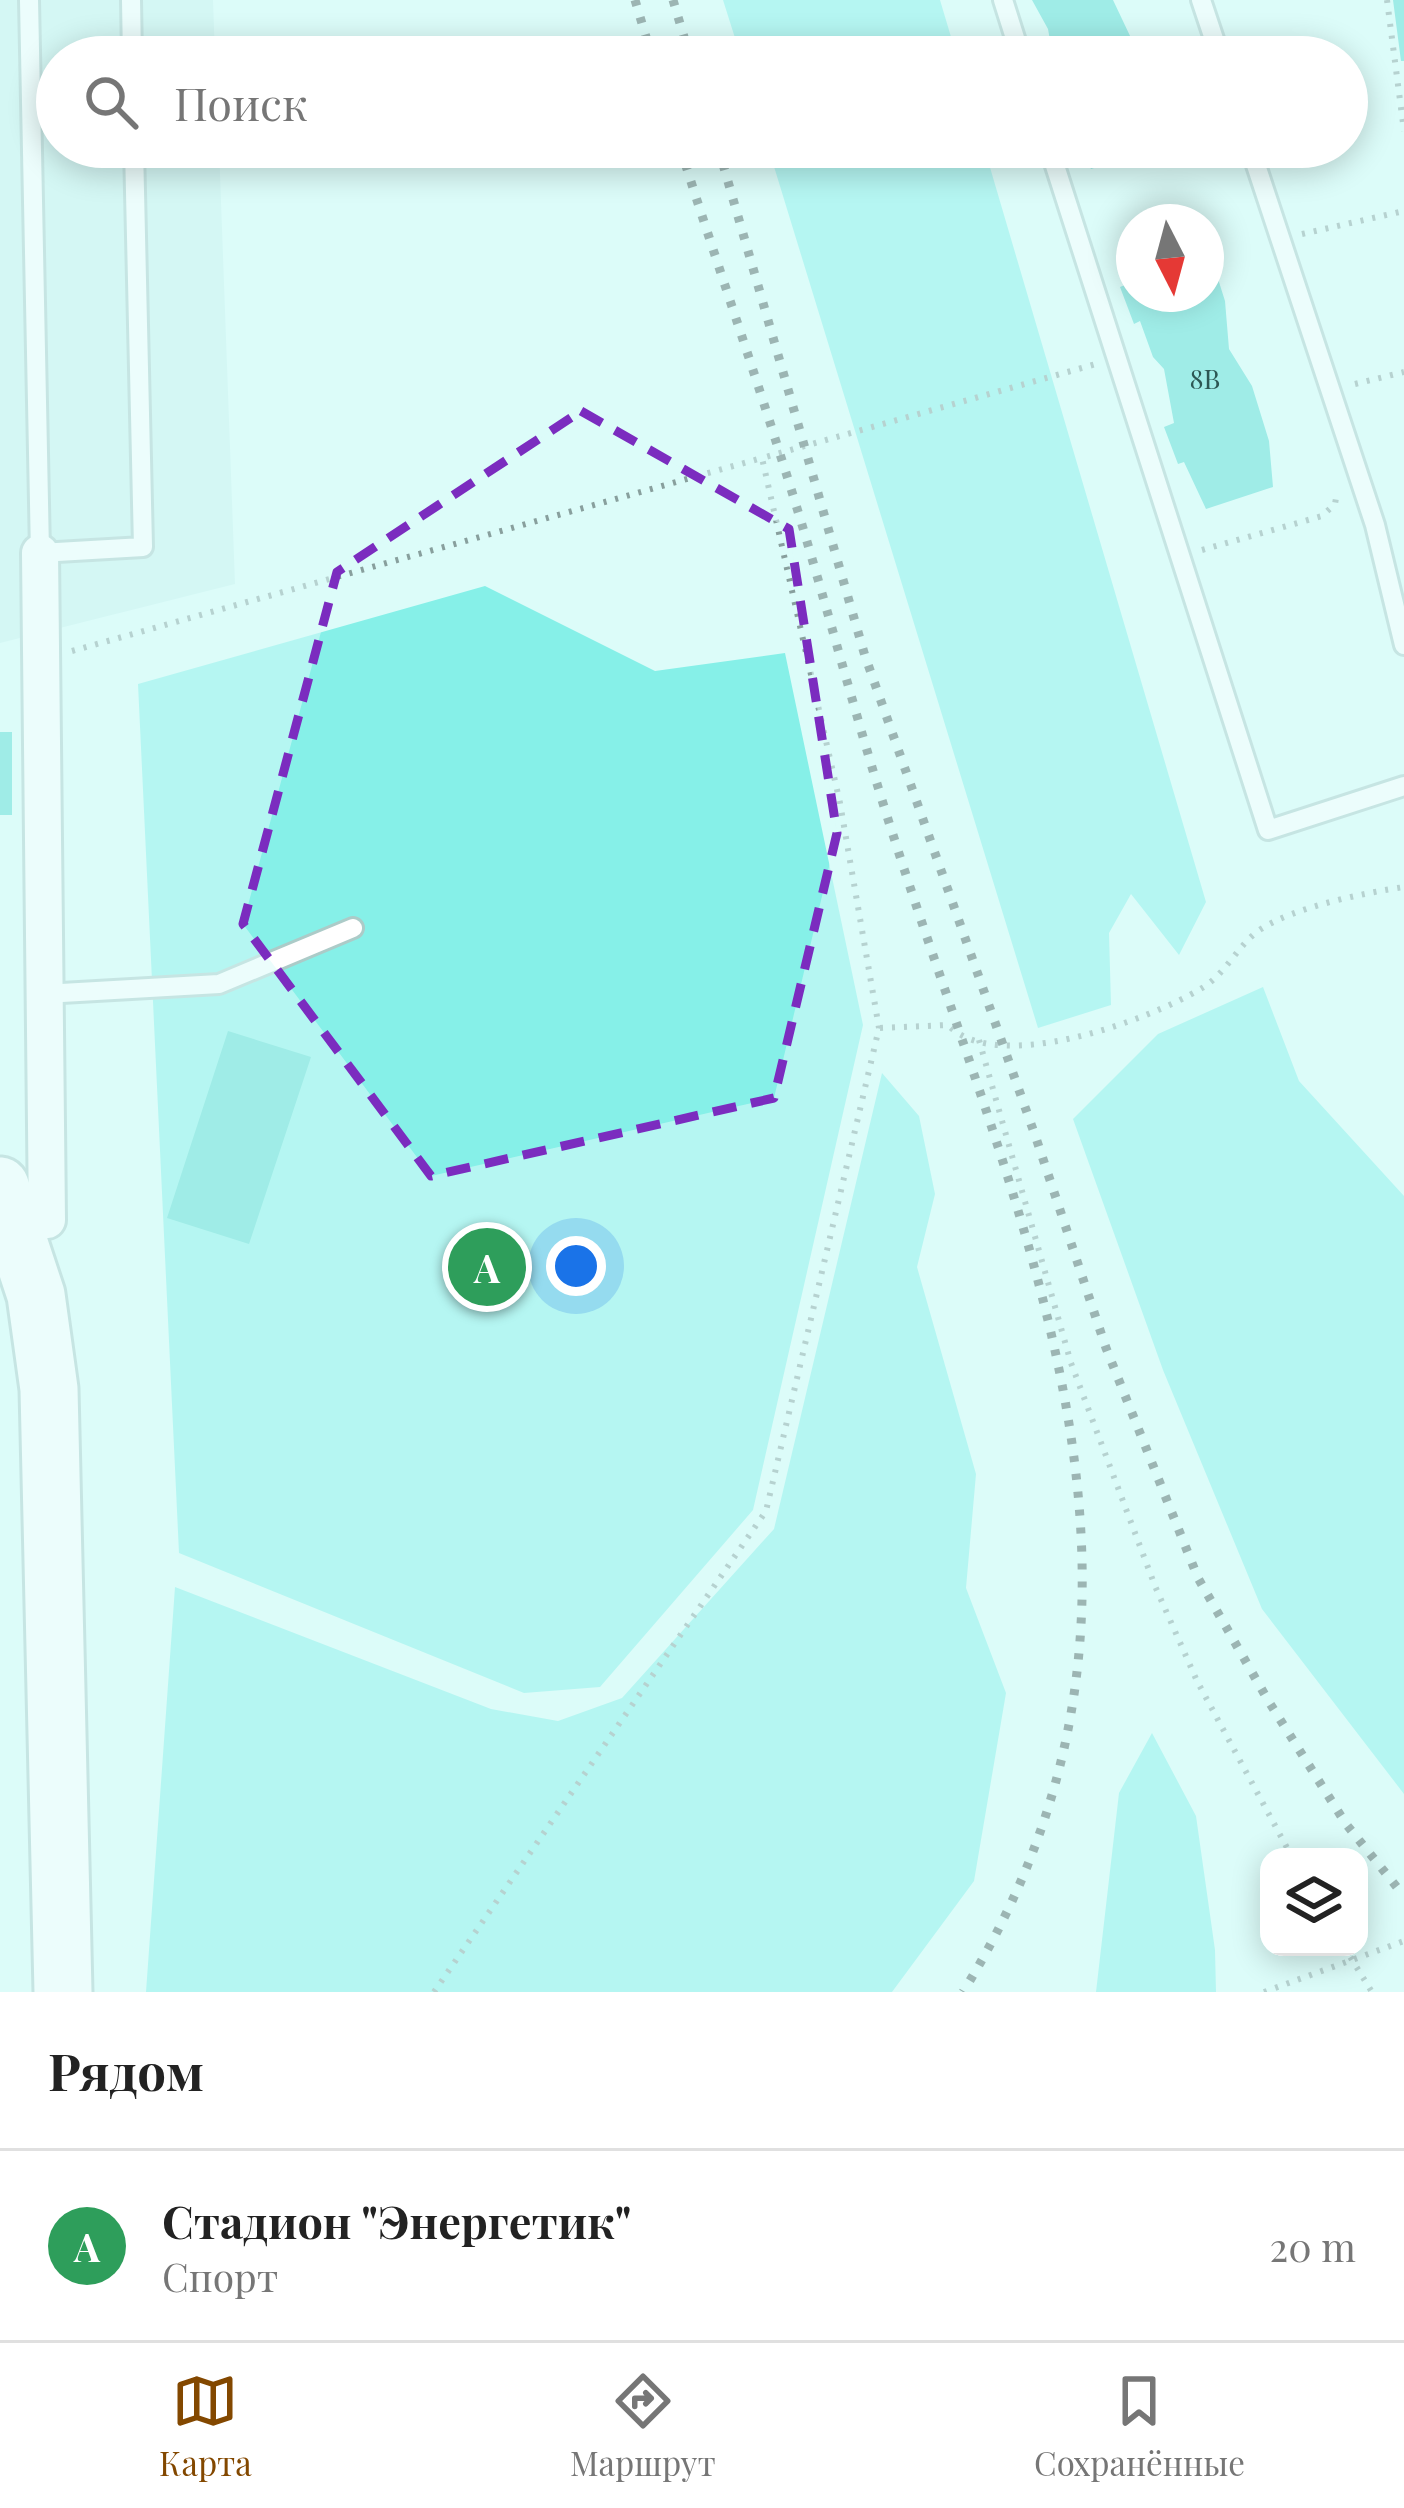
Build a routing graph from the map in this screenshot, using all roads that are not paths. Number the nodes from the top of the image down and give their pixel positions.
1 (29, 0) edge
2 (131, 0) edge
3 (1003, 0) edge
4 (1201, 0) edge
5 (132, 36) edge
6 (1014, 36) edge
7 (1213, 36) edge
8 (134, 168) edge
9 (1056, 168) edge
10 (1257, 168) edge
11 (40, 553) junction
12 (1404, 645) edge
13 (1404, 786) edge
14 (353, 928) dead end
15 (44, 994) junction
16 (7, 1206) edge
17 (63, 1992) edge

1 - 11 lane
2 - 5 lane
3 - 6 lane
4 - 7 lane
8 - 11 lane
9 - 13 lane
10 - 12 lane
11 - 15 street
14 - 15 lane
15 - 16 street
16 - 17 main road

